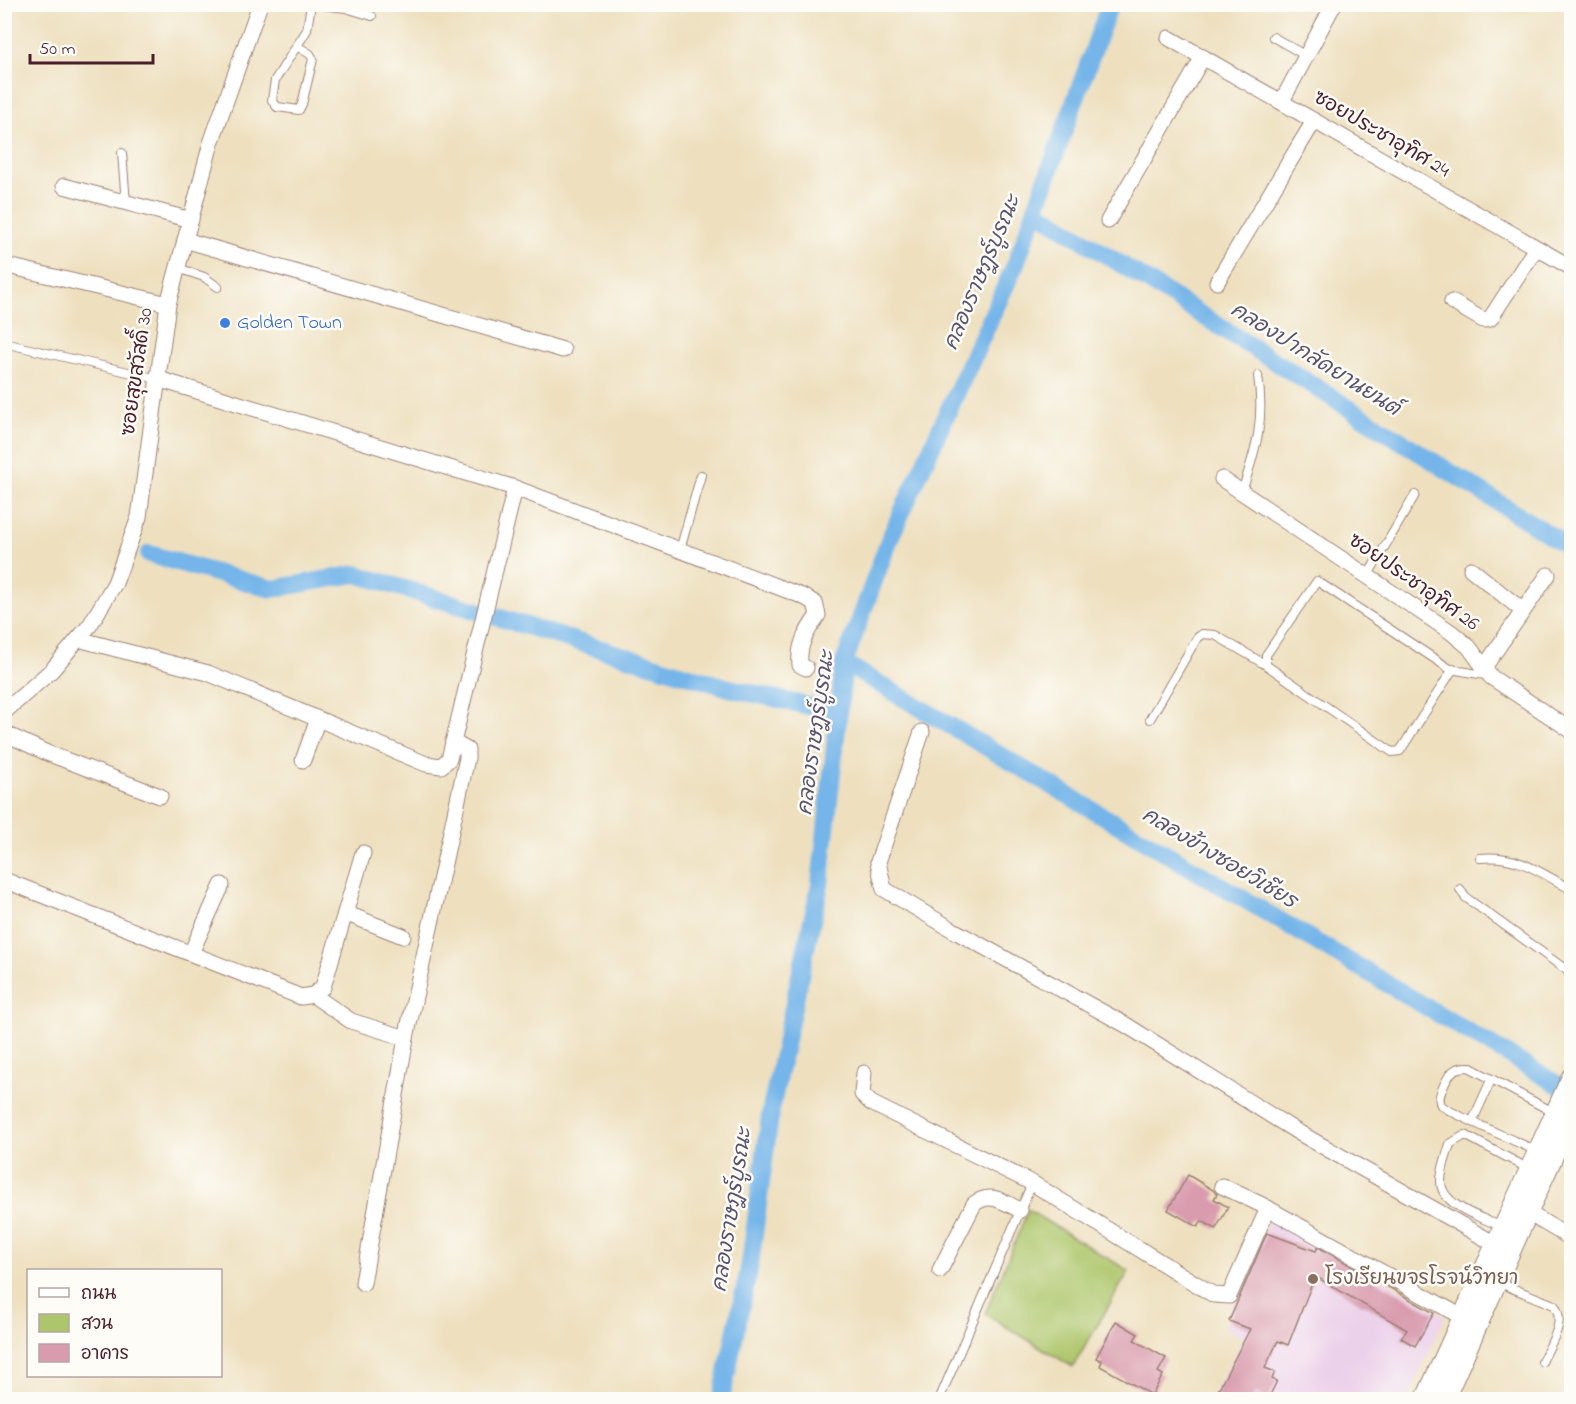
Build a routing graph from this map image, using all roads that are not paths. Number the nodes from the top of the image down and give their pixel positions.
1 (260, 4) edge
2 (313, 4) edge
3 (1334, 4) edge
4 (372, 16) dead end
5 (1274, 37) dead end
6 (1169, 38) dead end
7 (297, 46) junction
8 (1306, 56) junction
9 (1203, 57) junction
10 (1282, 101) junction
11 (1314, 121) junction
12 (122, 153) dead end
13 (64, 186) dead end
14 (126, 203) junction
15 (190, 220) junction
16 (1108, 221) dead end
17 (185, 240) junction
18 (1536, 248) junction
19 (4, 265) edge
20 (178, 268) junction
21 (1572, 268) edge
22 (1217, 282) dead end
23 (218, 287) dead end
24 (1452, 302) dead end
25 (168, 304) junction
26 (4, 343) edge
27 (563, 350) dead end
28 (1258, 376) dead end
29 (158, 379) junction
30 (701, 475) dead end
31 (1222, 479) dead end
32 (515, 488) junction
33 (1242, 492) junction
34 (1415, 495) dead end
35 (680, 550) junction
36 (1471, 569) dead end
37 (1368, 574) junction
38 (1548, 575) dead end
39 (1523, 611) junction
40 (78, 639) junction
41 (1266, 665) junction
42 (807, 668) dead end
43 (1453, 669) junction
44 (1488, 671) junction
45 (4, 712) edge
46 (318, 719) junction
47 (1150, 719) dead end
48 (1572, 731) edge
49 (922, 732) dead end
50 (4, 733) edge
51 (453, 742) junction
52 (303, 760) dead end
53 (160, 796) dead end
54 (363, 853) dead end
55 (1480, 858) dead end
56 (4, 880) edge
57 (222, 885) dead end
58 (1460, 889) dead end
59 (1572, 890) edge
60 (345, 913) junction
61 (403, 936) dead end
62 (190, 953) junction
63 (1572, 974) edge
64 (313, 995) junction
65 (406, 1038) junction
66 (864, 1073) dead end
67 (1491, 1080) junction
68 (1565, 1100) edge
69 (1473, 1120) junction
70 (1533, 1160) junction
71 (1032, 1183) junction
72 (1221, 1186) dead end
73 (1268, 1208) junction
74 (1519, 1208) junction
75 (1020, 1210) junction
76 (1499, 1236) junction
77 (1572, 1239) edge
78 (940, 1270) dead end
79 (1496, 1282) junction
80 (363, 1283) dead end
81 (1462, 1317) junction
82 (1542, 1362) dead end
83 (939, 1400) edge
84 (1426, 1400) edge
85 (1443, 1400) edge

1 - 15 street, ซอยสุขสวัสดิ์ 30
2 - 4 lane
2 - 7 lane
3 - 8 street
5 - 8 lane
6 - 9 street, ซอยประชาอุทิศ 24
7 - 7 lane
8 - 10 street
9 - 10 street, ซอยประชาอุทิศ 24
9 - 16 street
10 - 11 street, ซอยประชาอุทิศ 24
11 - 18 street, ซอยประชาอุทิศ 24
11 - 22 street
12 - 14 lane
13 - 14 street
14 - 15 street
15 - 17 street, ซอยสุขสวัสดิ์ 30
17 - 20 street, ซอยสุขสวัสดิ์ 30
17 - 27 street
18 - 21 street, ซอยประชาอุทิศ 24
18 - 24 street
19 - 25 street
20 - 23 lane
20 - 25 street, ซอยสุขสวัสดิ์ 30
25 - 29 street, ซอยสุขสวัสดิ์ 30
26 - 29 lane
28 - 33 lane
29 - 32 street
29 - 40 street, ซอยสุขสวัสดิ์ 30
30 - 35 lane
31 - 33 street, ซอยประชาอุทิศ 26
32 - 35 street
32 - 51 street
33 - 37 street, ซอยประชาอุทิศ 26
34 - 37 lane
35 - 42 street
36 - 39 street
37 - 44 street, ซอยประชาอุทิศ 26
38 - 39 street
39 - 44 street
40 - 45 street, ซอยสุขสวัสดิ์ 30
40 - 46 street
41 - 43 lane
41 - 43 lane
41 - 47 lane
43 - 44 lane
44 - 48 street, ซอยประชาอุทิศ 26
46 - 51 street
46 - 52 street
49 - 76 street
50 - 53 street
51 - 65 street
54 - 60 street
55 - 59 lane
56 - 62 street
57 - 62 street
58 - 63 lane
60 - 61 street
60 - 64 street
62 - 64 street
64 - 65 street
65 - 80 street
66 - 71 street
67 - 68 lane
67 - 69 lane
67 - 69 lane
68 - 70 main road
68 - 74 main road
69 - 70 lane
70 - 74 main road
70 - 76 lane
71 - 73 street
71 - 75 lane
72 - 73 street
73 - 81 street
74 - 76 main road
74 - 77 street
74 - 79 main road
75 - 78 street
75 - 83 lane
76 - 81 main road
79 - 82 lane
79 - 85 main road
81 - 84 main road

